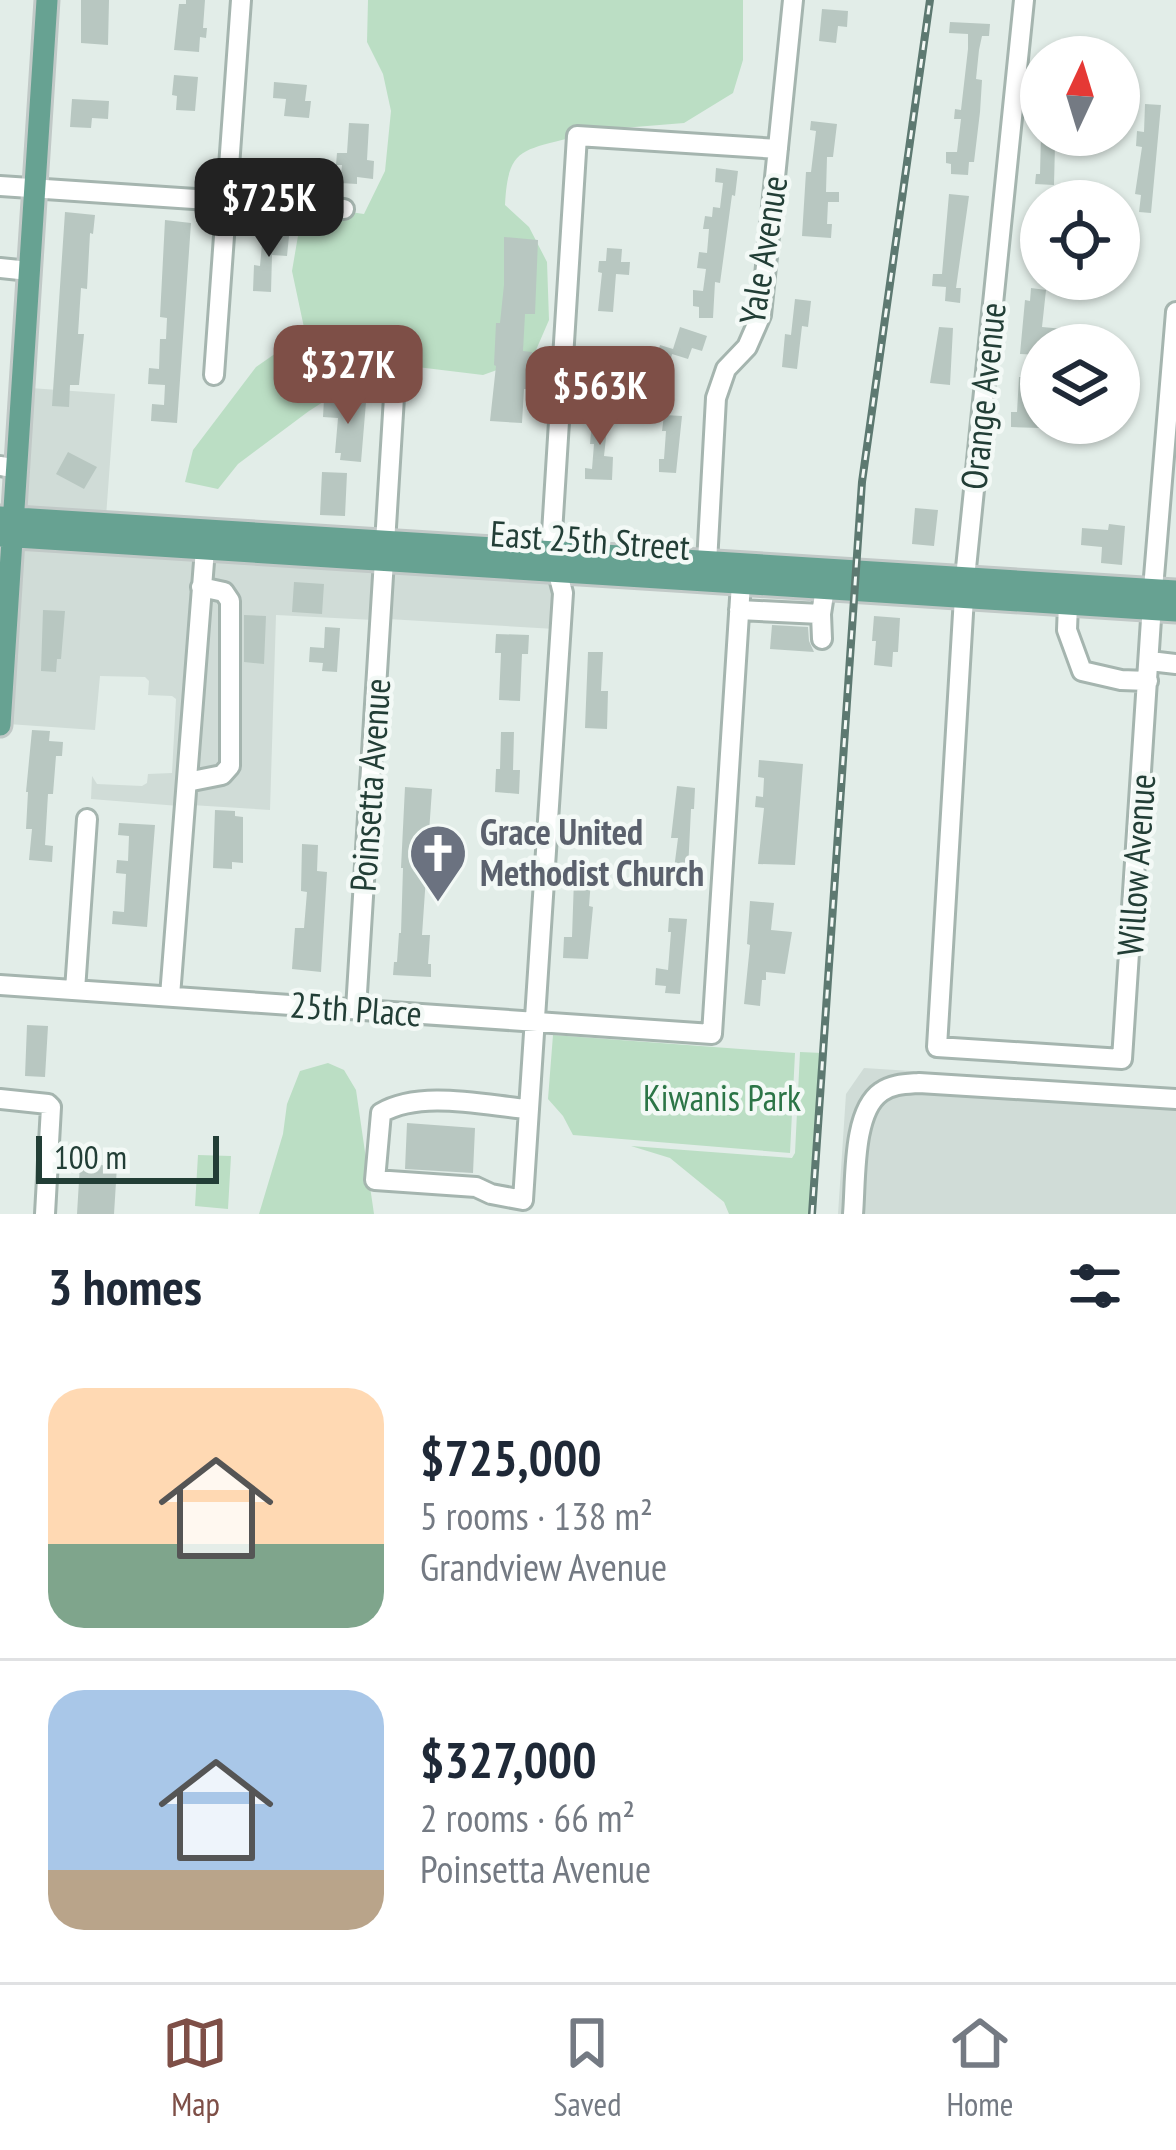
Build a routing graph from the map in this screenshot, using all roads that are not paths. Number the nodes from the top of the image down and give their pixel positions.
1 (46, 0) edge
2 (241, 0) edge
3 (793, 0) edge
4 (1024, 0) edge
5 (778, 149) junction
6 (0, 186) edge
7 (34, 188) junction
8 (228, 200) junction
9 (344, 209) dead end
10 (0, 268) edge
11 (29, 271) junction
12 (1176, 313) edge
13 (214, 375) dead end
14 (394, 397) dead end
15 (9, 467) edge
16 (7, 527) edge
17 (205, 549) junction
18 (385, 552) junction
19 (555, 562) junction
20 (707, 562) junction
21 (741, 583) junction
22 (202, 587) junction
23 (964, 587) junction
24 (825, 588) junction
25 (1161, 597) edge
26 (1068, 604) junction
27 (739, 610) junction
28 (1176, 611) edge
29 (821, 614) junction
30 (3, 627) edge
31 (822, 639) dead end
32 (1176, 664) edge
33 (1149, 671) junction
34 (0, 725) edge
35 (187, 782) junction
36 (87, 819) dead end
37 (0, 985) edge
38 (75, 990) junction
39 (170, 996) junction
40 (356, 1009) junction
41 (534, 1020) junction
42 (1122, 1059) joint
43 (0, 1099) edge
44 (1176, 1099) edge
45 (527, 1109) junction
46 (45, 1214) edge
47 (853, 1214) edge

1 - 7 main road
2 - 8 street
3 - 5 street, Yale Avenue
4 - 23 street, Orange Avenue
5 - 19 street
5 - 20 street, Yale Avenue
6 - 7 street
7 - 8 street
7 - 11 main road
8 - 9 street
8 - 13 street
10 - 11 street
11 - 15 main road
12 - 25 street, Willow Avenue
14 - 18 street, Poinsetta Avenue
15 - 16 main road
16 - 17 main road
16 - 18 main road, East 25th Street
16 - 30 main road
17 - 18 main road
17 - 22 street
18 - 19 main road, East 25th Street
18 - 40 street, Poinsetta Avenue
19 - 20 main road, East 25th Street
19 - 21 main road, East 25th Street
19 - 41 street
20 - 23 main road, East 25th Street
21 - 24 main road, East 25th Street
21 - 27 street
22 - 35 street
22 - 35 street
23 - 24 main road, East 25th Street
23 - 25 main road, East 25th Street
23 - 26 main road, East 25th Street
23 - 42 street, Orange Avenue
24 - 29 street
25 - 26 main road, East 25th Street
25 - 28 main road, East 25th Street
25 - 33 street, Willow Avenue
26 - 33 street
27 - 29 street
27 - 41 street, 25th Place
29 - 31 street
30 - 34 main road
32 - 33 street
33 - 42 street, Willow Avenue
35 - 39 street
36 - 38 street
37 - 38 street, 25th Place
38 - 39 street, 25th Place
39 - 40 street, 25th Place
40 - 41 street, 25th Place
41 - 45 street
43 - 46 street
44 - 47 street
45 - 45 street

